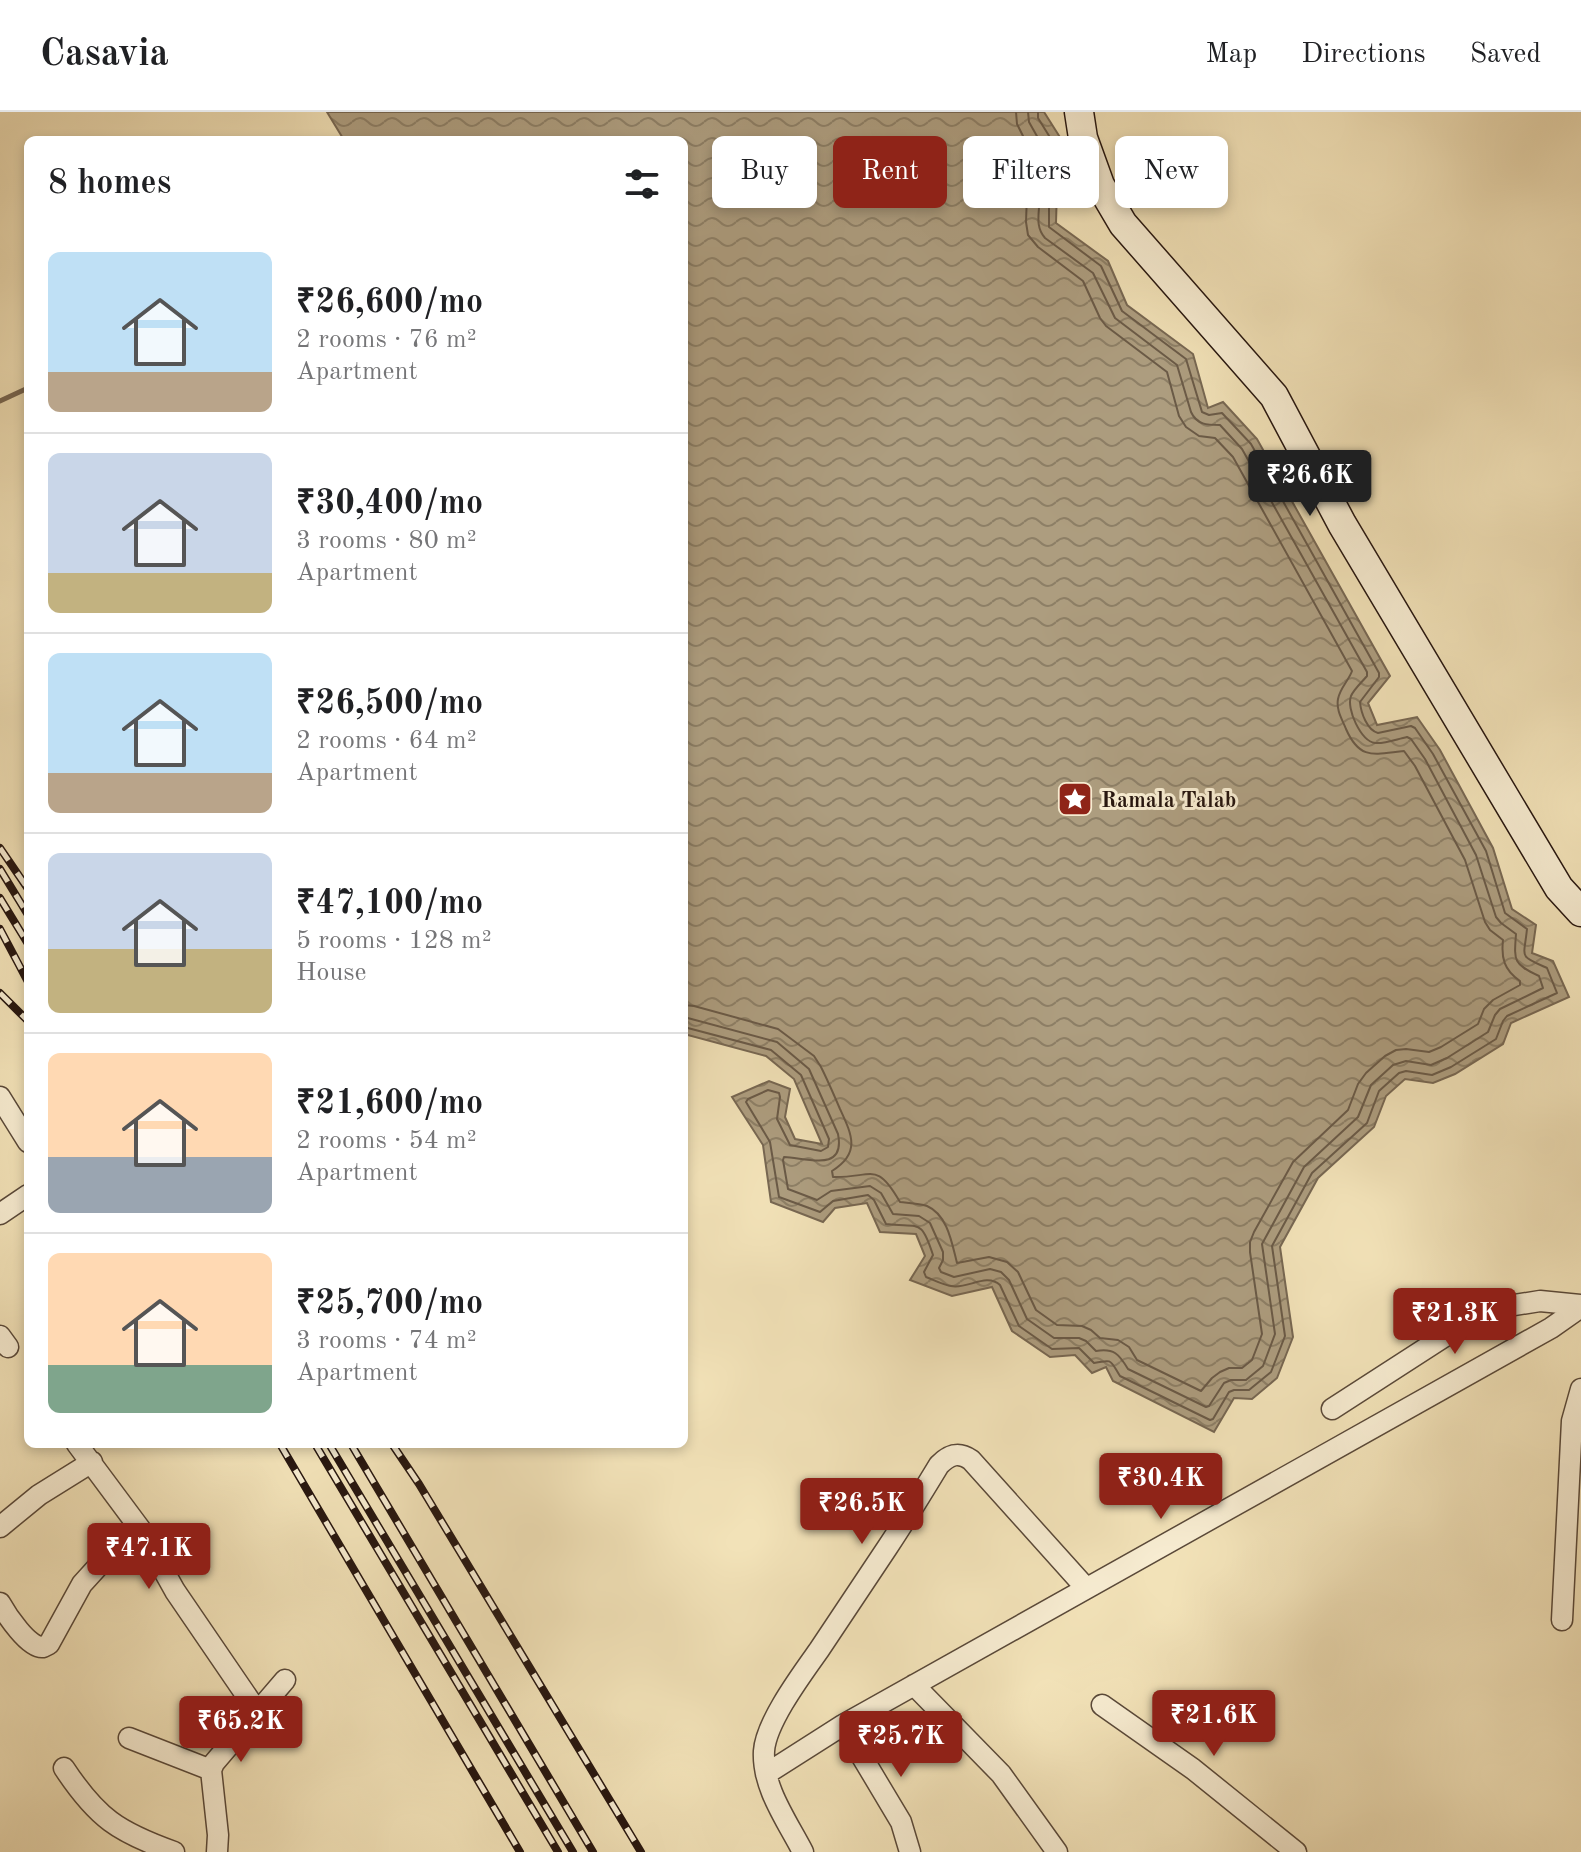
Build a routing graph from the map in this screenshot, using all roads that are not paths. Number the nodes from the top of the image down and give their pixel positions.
1 (1079, 112) edge
2 (1581, 912) edge
3 (0, 1097) edge
4 (24, 1136) edge
5 (24, 1198) edge
6 (0, 1214) edge
7 (1581, 1306) edge
8 (1581, 1389) edge
9 (1332, 1409) dead end
10 (80, 1448) edge
11 (92, 1462) junction
12 (0, 1527) edge
13 (141, 1530) junction
14 (1086, 1588) junction
15 (0, 1603) edge
16 (1562, 1620) dead end
17 (285, 1680) dead end
18 (914, 1685) junction
19 (1102, 1705) dead end
20 (257, 1711) junction
21 (843, 1725) junction
22 (129, 1738) dead end
23 (64, 1768) dead end
24 (211, 1770) junction
25 (766, 1774) junction
26 (174, 1852) edge
27 (217, 1852) edge
28 (803, 1852) edge
29 (910, 1852) edge
30 (1057, 1852) edge
31 (1296, 1852) edge

1 - 2 street
3 - 4 street
5 - 6 street
7 - 9 street
7 - 14 street
8 - 16 street
10 - 11 street
11 - 12 street
11 - 13 street
13 - 15 street
13 - 20 street
14 - 18 street
14 - 25 street
17 - 20 street
18 - 21 street
18 - 30 street
19 - 31 street
20 - 24 street
21 - 25 street
21 - 29 street
22 - 24 street
23 - 26 street
24 - 27 street
25 - 28 street

